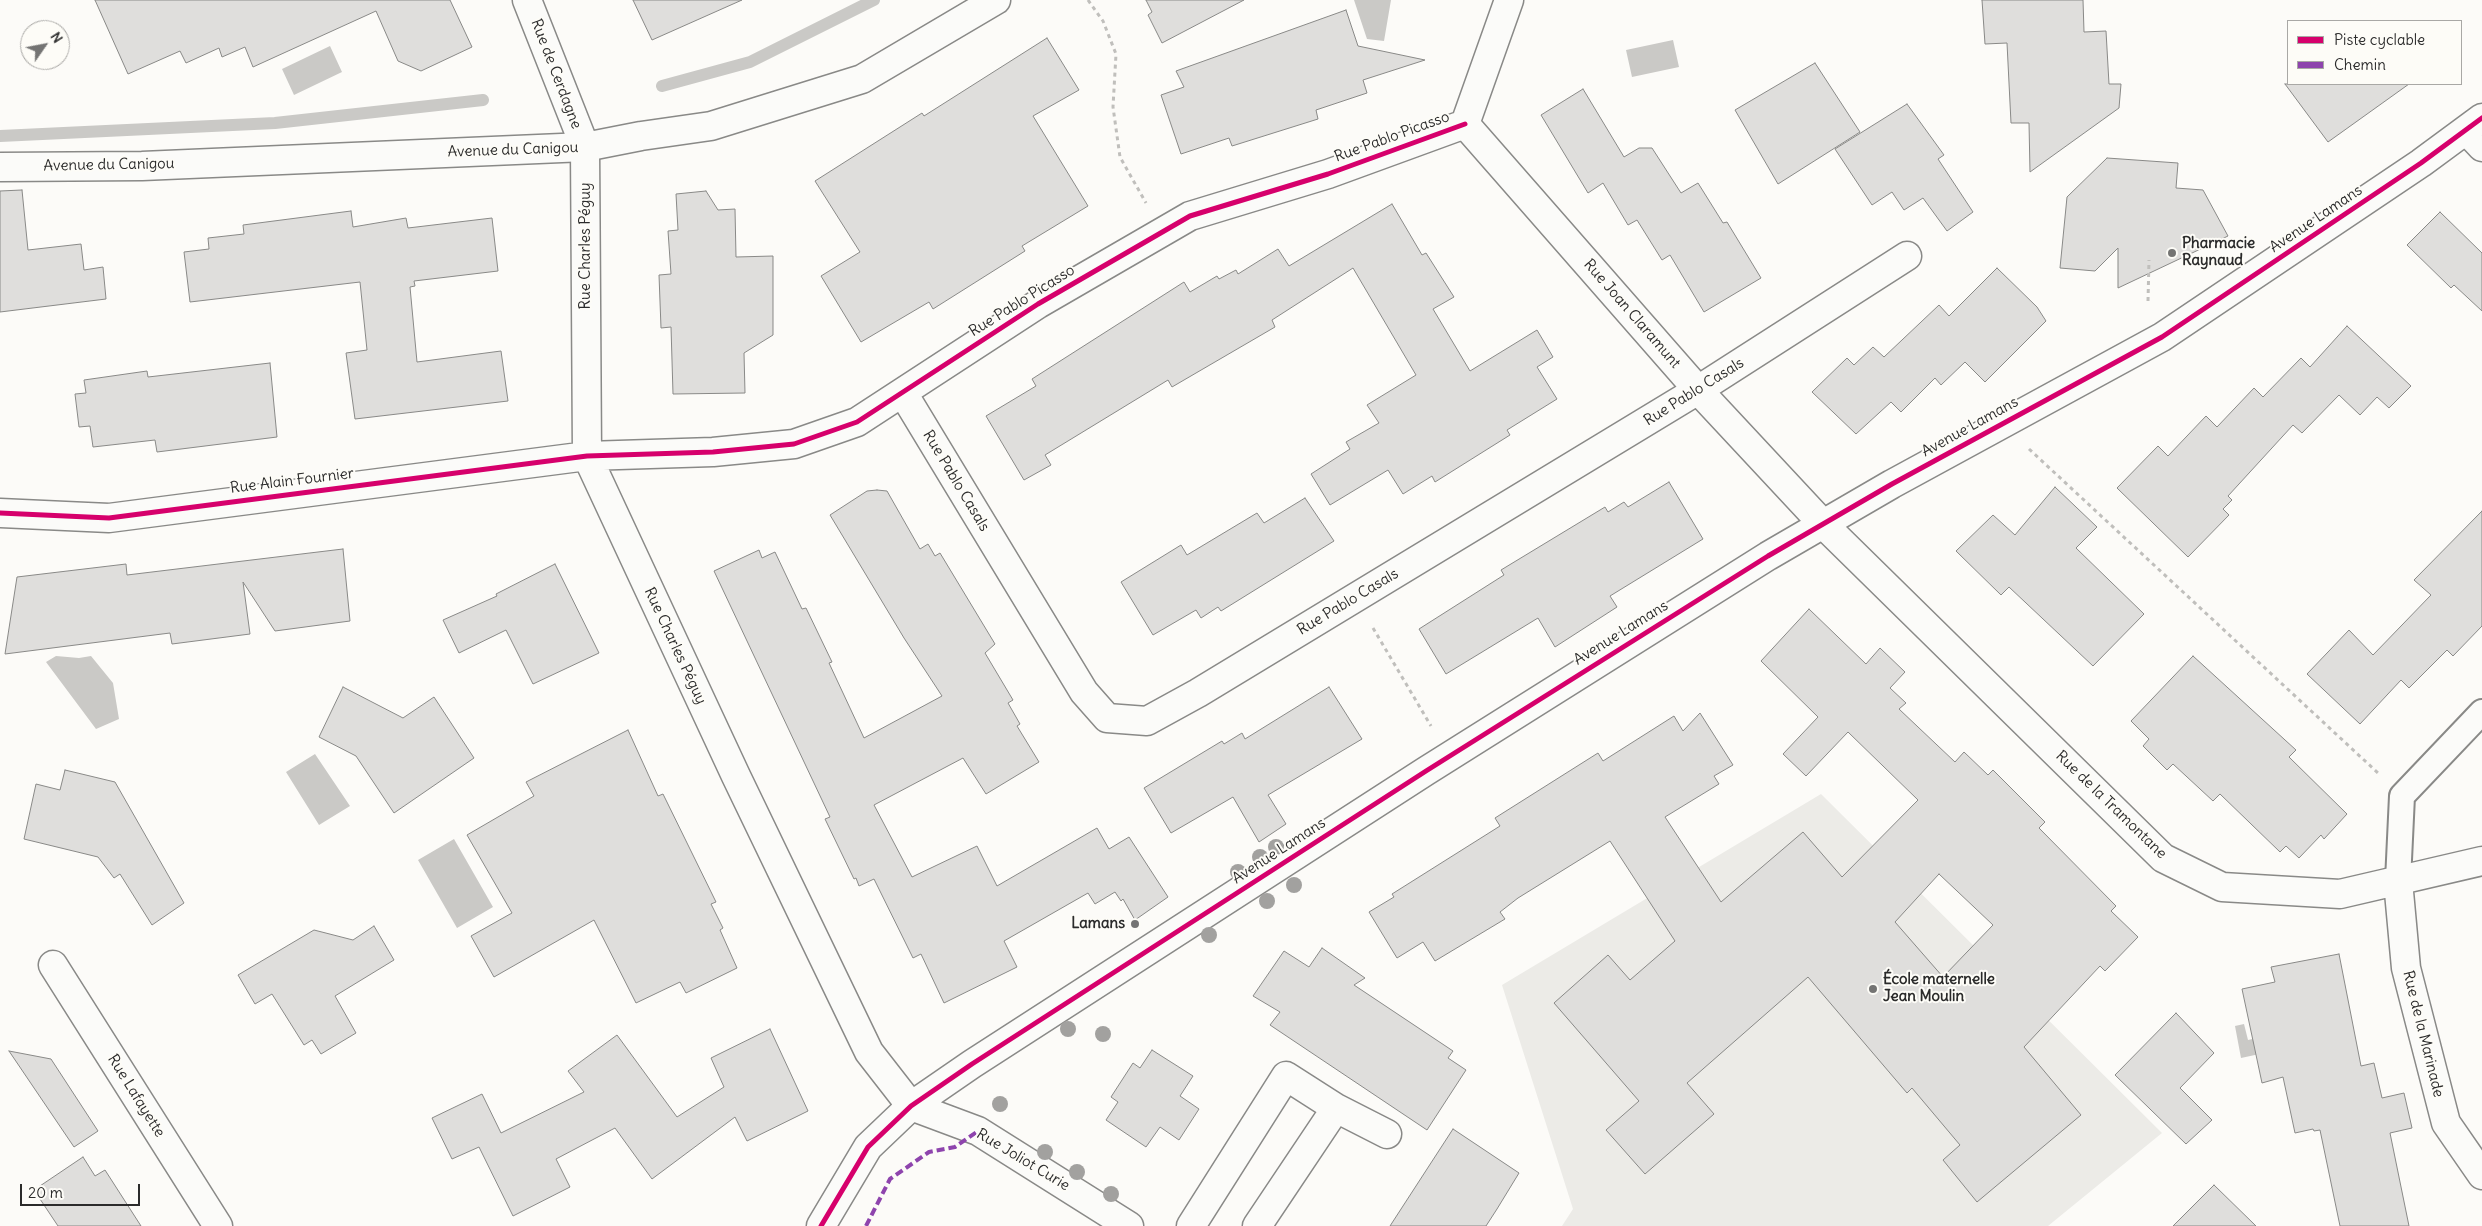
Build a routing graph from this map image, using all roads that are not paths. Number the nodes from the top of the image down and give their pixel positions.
1 (527, 0) edge
2 (996, 0) edge
3 (1509, 0) edge
4 (1465, 124) junction
5 (2476, 132) edge
6 (585, 148) junction
7 (0, 167) edge
8 (1907, 256) dead end
9 (1698, 390) junction
10 (903, 393) junction
11 (587, 456) junction
12 (0, 513) edge
13 (1822, 523) junction
14 (2482, 712) edge
15 (2482, 861) edge
16 (2398, 881) junction
17 (53, 965) dead end
18 (911, 1106) junction
19 (1336, 1108) junction
20 (1387, 1134) dead end
21 (2482, 1175) edge
22 (218, 1226) edge
23 (821, 1226) edge
24 (1129, 1226) edge
25 (1190, 1226) edge
26 (1257, 1226) edge

1 - 6 street, Rue de Cerdagne
2 - 6 street, Avenue du Canigou
3 - 4 street
4 - 9 street, Rue Joan Claramunt
4 - 10 street, Rue Pablo Picasso
5 - 13 street, Avenue Lamans
6 - 7 street, Avenue du Canigou
6 - 11 street, Rue Charles Péguy
8 - 9 street, Rue Pablo Casals
9 - 10 street, Rue Pablo Casals
9 - 13 street, Rue Joan Claramunt
10 - 11 street, Rue Pablo Picasso
11 - 12 street, Rue Alain Fournier
11 - 18 street, Rue Charles Péguy
13 - 16 street, Rue de la Tramontane
13 - 18 street, Avenue Lamans
14 - 16 lane
15 - 16 street, Rue de la Tramontane
16 - 21 street, Rue de la Marinade
17 - 22 street, Rue Lafayette
18 - 23 street, Avenue Lamans
18 - 24 street, Rue Joliot Curie
19 - 20 street
19 - 25 street
19 - 26 street

